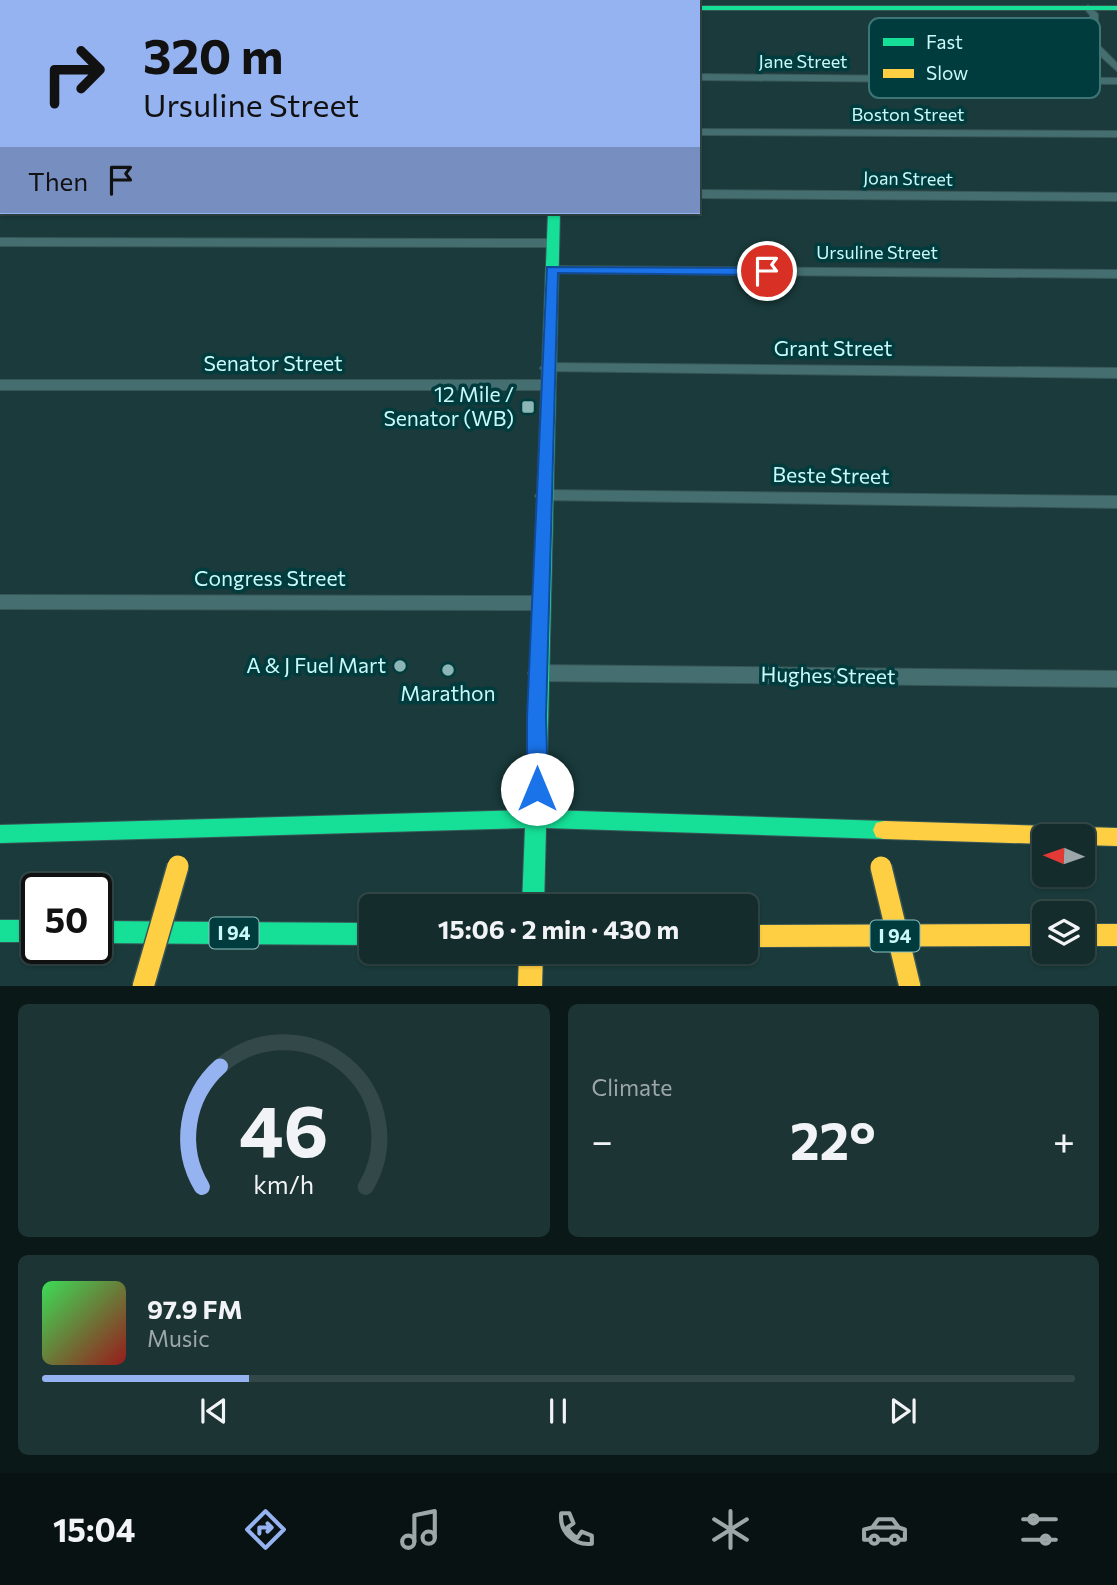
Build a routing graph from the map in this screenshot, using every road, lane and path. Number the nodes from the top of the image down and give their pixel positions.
1 (815, 4) edge
2 (998, 4) edge
3 (700, 8) edge
4 (1088, 8) junction
5 (1117, 8) edge
6 (1094, 18) edge
7 (1100, 52) edge
8 (1117, 68) edge
9 (700, 77) edge
10 (869, 79) edge
11 (700, 132) edge
12 (1117, 134) edge
13 (700, 194) edge
14 (1117, 197) edge
15 (554, 214) edge
16 (0, 242) edge
17 (552, 243) junction
18 (552, 270) junction
19 (1117, 274) edge
20 (548, 368) junction
21 (1117, 373) edge
22 (0, 385) edge
23 (547, 385) junction
24 (544, 496) junction
25 (1117, 502) edge
26 (0, 601) edge
27 (540, 603) junction
28 (538, 673) junction
29 (1117, 679) edge
30 (536, 819) junction
31 (215, 827) junction
32 (842, 827) junction
33 (0, 834) edge
34 (1117, 837) edge
35 (533, 894) edge
36 (0, 931) edge
37 (21, 931) edge
38 (112, 932) edge
39 (359, 933) edge
40 (1032, 935) edge
41 (1095, 935) edge
42 (1117, 935) edge
43 (758, 936) edge
44 (531, 964) edge
45 (143, 986) edge
46 (530, 986) edge
47 (909, 986) edge

1 - 2 main road
1 - 3 main road
2 - 4 main road
4 - 5 main road
4 - 6 street
7 - 8 street
9 - 10 street, Jane Street
11 - 12 street, Boston Street
13 - 14 street, Joan Street
15 - 17 main road
16 - 17 street
17 - 18 main road
18 - 19 street, Ursuline Street
18 - 20 main road
20 - 21 street, Grant Street
20 - 23 main road
22 - 23 street, Senator Street
23 - 24 main road
24 - 25 street, Beste Street
24 - 27 main road
26 - 27 street, Congress Street
27 - 28 main road
28 - 29 street, Hughes Street
28 - 30 main road
30 - 31 main road
30 - 32 main road
30 - 35 main road
31 - 33 main road
31 - 45 main road, bridge
32 - 34 main road
32 - 47 main road, bridge
36 - 37 main road
38 - 39 main road, I 94
40 - 43 main road, I 94
41 - 42 main road
44 - 46 main road

